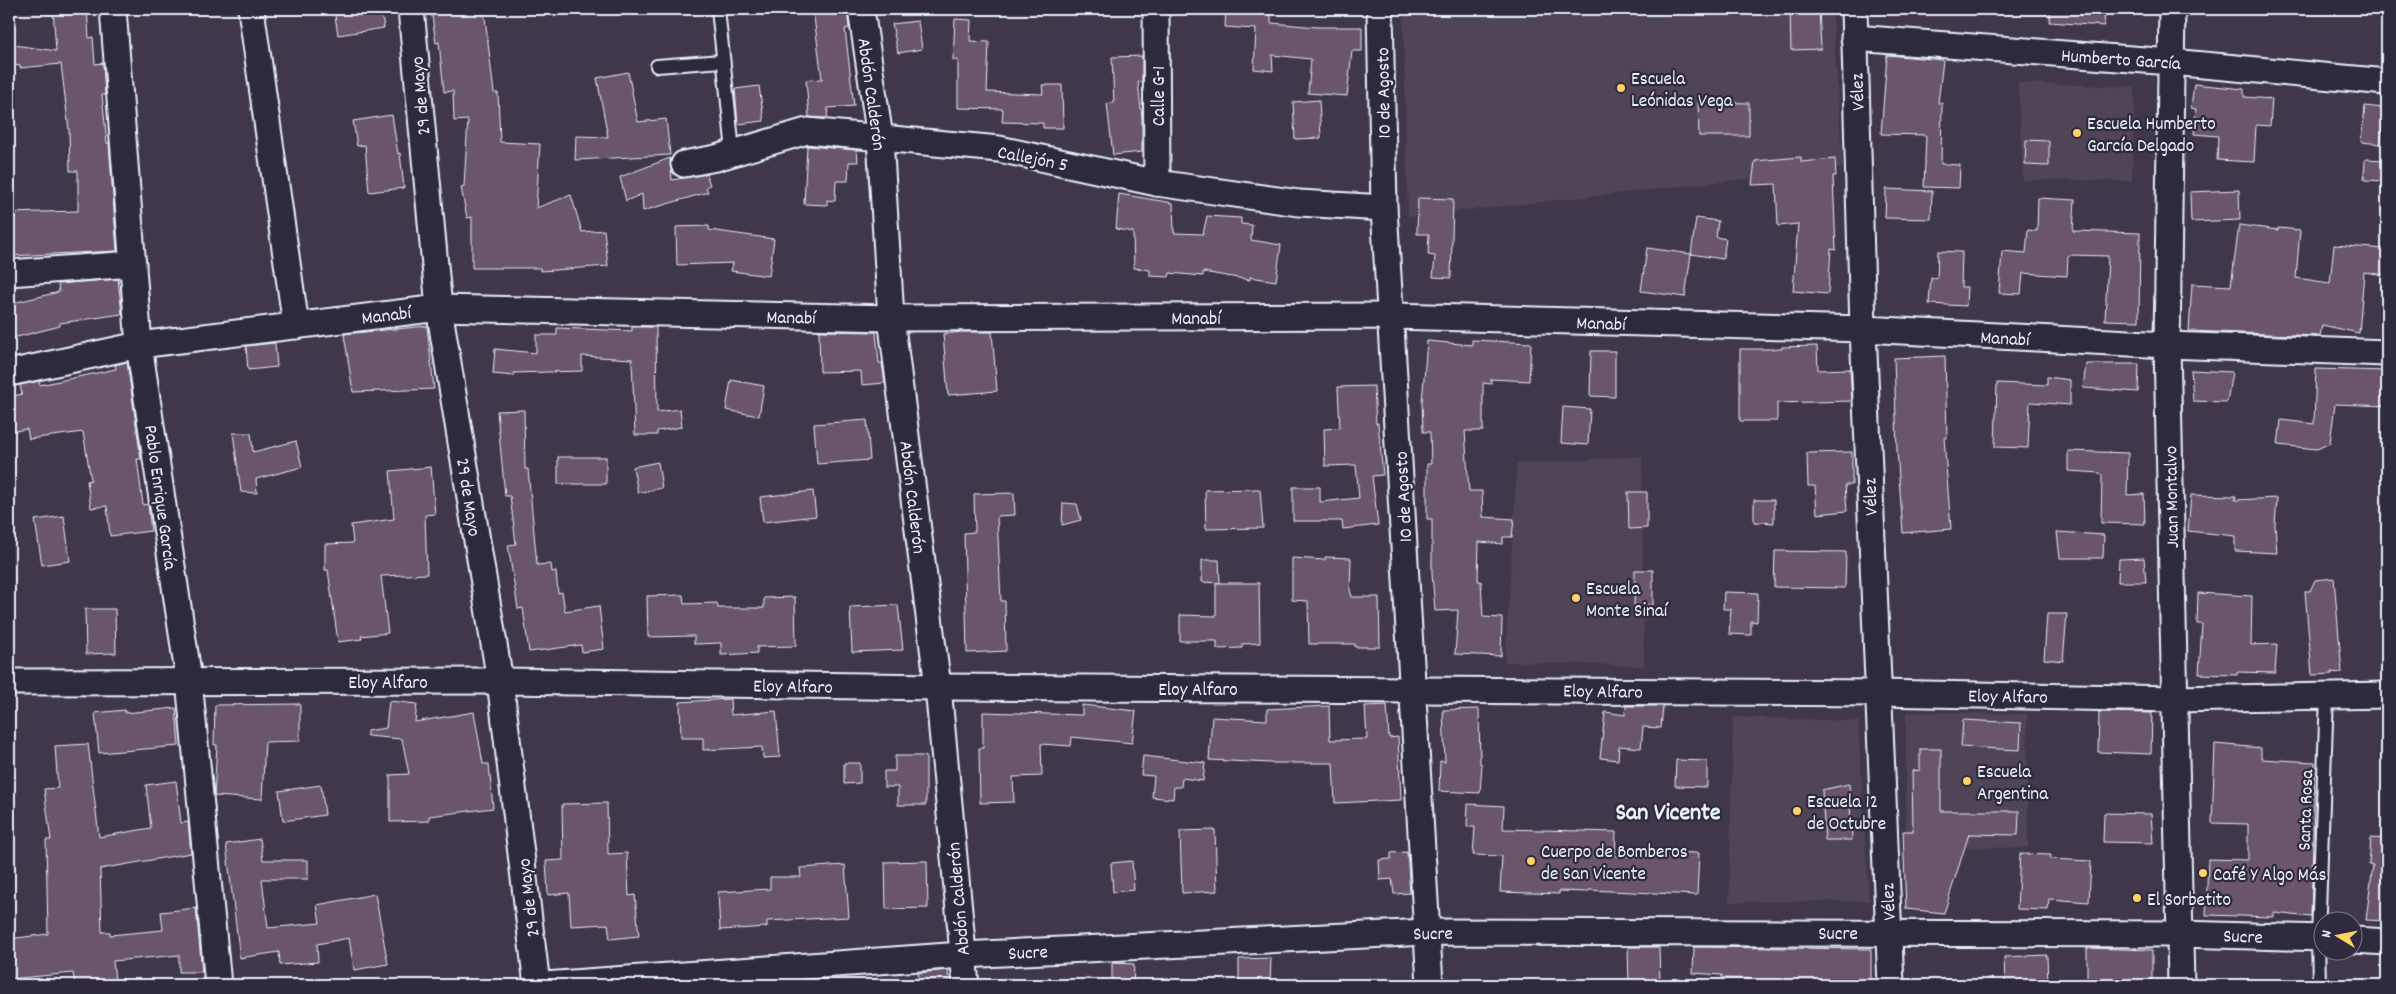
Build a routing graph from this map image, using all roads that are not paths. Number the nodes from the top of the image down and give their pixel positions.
1 (113, 9) edge
2 (251, 9) edge
3 (411, 9) edge
4 (718, 9) edge
5 (861, 9) edge
6 (1156, 9) edge
7 (1380, 9) edge
8 (1854, 9) edge
9 (2172, 9) edge
10 (1854, 38) junction
11 (722, 61) junction
12 (2171, 62) junction
13 (657, 66) dead end
14 (2387, 82) edge
15 (880, 138) junction
16 (733, 151) junction
17 (684, 164) dead end
18 (1157, 183) junction
19 (1384, 208) junction
20 (133, 264) junction
21 (9, 273) edge
22 (439, 308) junction
23 (1392, 316) junction
24 (892, 318) junction
25 (296, 326) junction
26 (1863, 330) junction
27 (139, 345) junction
28 (2167, 345) junction
29 (2387, 353) edge
30 (9, 373) edge
31 (189, 680) junction
32 (500, 681) junction
33 (9, 682) edge
34 (938, 687) junction
35 (1413, 688) junction
36 (1877, 693) junction
37 (2387, 695) edge
38 (2327, 696) junction
39 (2174, 699) junction
40 (2322, 912) edge
41 (1427, 932) junction
42 (1888, 932) junction
43 (2179, 934) junction
44 (2314, 937) edge
45 (2364, 941) edge
46 (2387, 942) edge
47 (962, 955) junction
48 (2320, 962) edge
49 (218, 985) edge
50 (538, 985) edge
51 (544, 985) edge
52 (966, 985) edge
53 (1430, 985) edge
54 (1891, 985) edge
55 (2181, 985) edge
56 (2319, 985) edge

1 - 20 street, Pablo Enrique García
2 - 25 street
3 - 22 street, 29 de Mayo
4 - 11 lane
5 - 15 street, Abdón Calderón
6 - 18 street, Calle G-1
7 - 19 street, 10 de Agosto
8 - 10 street, Vélez
9 - 12 street, Juan Montalvo
10 - 12 street, Humberto García
10 - 26 street, Vélez
11 - 13 lane
11 - 16 lane
12 - 14 street, Humberto García
12 - 28 street, Juan Montalvo
15 - 16 street, Callejón 5
15 - 18 street, Callejón 5
15 - 24 street, Abdón Calderón
16 - 17 street, Callejón 5
18 - 19 street, Callejón 5
19 - 23 street, 10 de Agosto
20 - 21 street
20 - 27 street, Pablo Enrique García
22 - 24 street, Manabí
22 - 25 street, Manabí
22 - 32 street, 29 de Mayo
23 - 24 street, Manabí
23 - 26 street, Manabí
23 - 35 street, 10 de Agosto
24 - 34 street, Abdón Calderón
25 - 27 street, Manabí
26 - 28 street, Manabí
26 - 36 street, Vélez
27 - 30 street, Manabí
27 - 31 street, Pablo Enrique García
28 - 29 street, Manabí
28 - 39 street, Juan Montalvo
31 - 32 street, Eloy Alfaro
31 - 33 street, Eloy Alfaro
31 - 49 street, Pablo Enrique García
32 - 34 street, Eloy Alfaro
32 - 50 street, 29 de Mayo
34 - 35 street, Eloy Alfaro
34 - 47 street, Abdón Calderón
35 - 36 street, Eloy Alfaro
35 - 41 street, 10 de Agosto
36 - 39 street, Eloy Alfaro
36 - 42 street, Vélez
37 - 38 street, Eloy Alfaro
38 - 39 street, Eloy Alfaro
38 - 40 lane, Santa Rosa
39 - 43 street, Juan Montalvo
41 - 42 street, Sucre
41 - 47 street, Sucre
41 - 53 street, 10 de Agosto
42 - 43 street, Sucre
42 - 54 street, Vélez
43 - 44 street, Sucre
43 - 55 street, Juan Montalvo
45 - 46 street
47 - 51 street, Sucre
47 - 52 street, Abdón Calderón
48 - 56 lane, Santa Rosa

